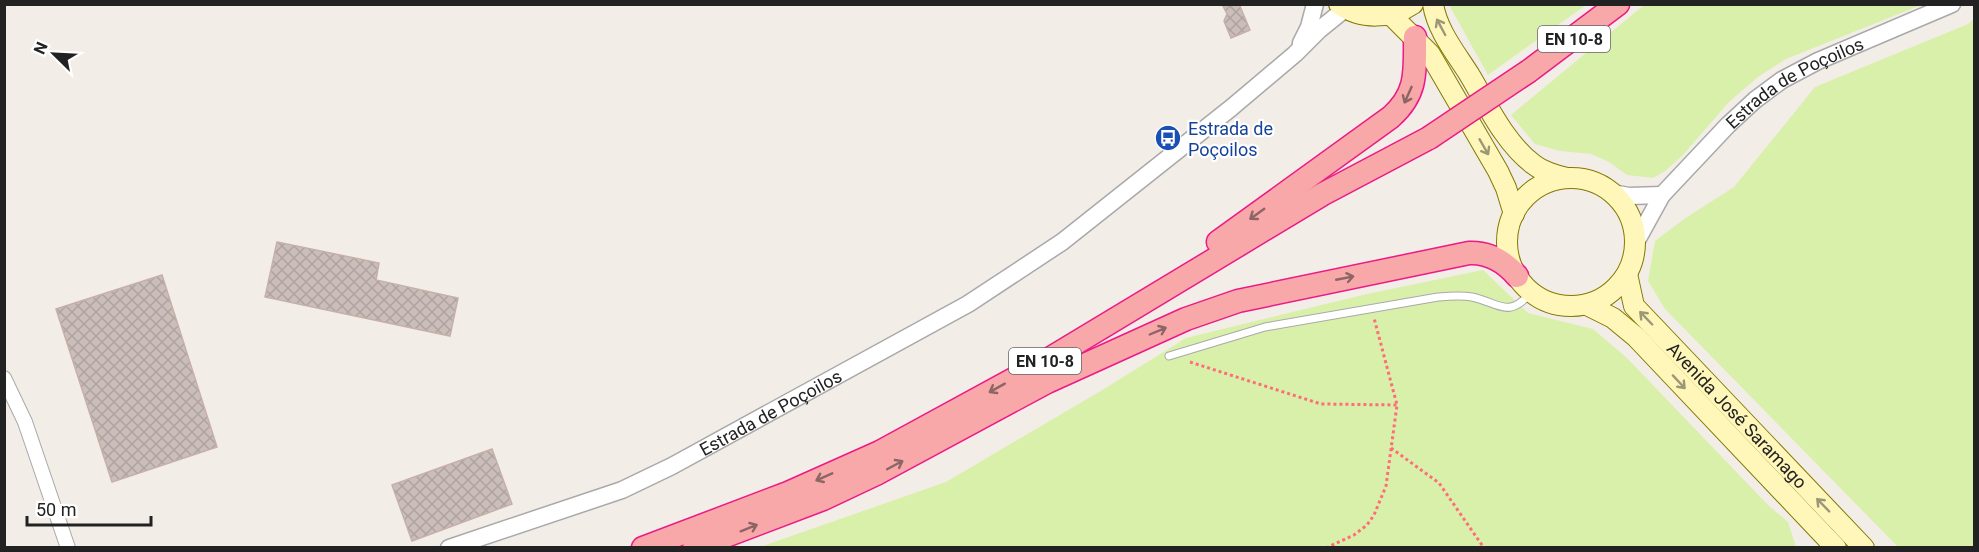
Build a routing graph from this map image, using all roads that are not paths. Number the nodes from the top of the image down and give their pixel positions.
1 (1315, 4) edge
2 (1413, 4) edge
3 (1433, 4) edge
4 (1618, 4) edge
5 (1952, 4) edge
6 (1342, 7) edge
7 (1391, 15) junction
8 (1415, 37) junction
9 (1295, 54) junction
10 (1569, 178) junction
11 (1612, 193) junction
12 (1662, 195) junction
13 (1514, 214) junction
14 (1635, 244) junction
15 (1627, 274) junction
16 (1524, 284) junction
17 (1587, 305) junction
18 (1169, 356) road end
19 (1042, 374) junction
20 (4, 378) edge
21 (68, 548) edge
22 (449, 548) edge
23 (643, 548) edge
24 (694, 548) edge
25 (1836, 548) edge
26 (1864, 548) edge

1 - 9 street, Estrada de Poçoilos
2 - 7 main road, Estrada de Poçoilos
10 -> 3 main road, Estrada de Poçoilos
4 - 19 highway, EN 10-8, bridge
5 - 12 street, Estrada de Poçoilos
6 - 7 main road, Estrada de Poçoilos
6 - 9 street, Estrada de Poçoilos
7 - 8 main road
8 -> 13 main road
8 -> 19 highway
9 - 22 street, Estrada de Poçoilos
10 - 11 main road, Estrada de Poçoilos
10 - 13 main road
11 - 12 street, Estrada de Poçoilos
11 - 14 main road, Estrada de Poçoilos
12 - 14 street, Estrada de Poçoilos
13 - 16 main road
14 - 15 main road, Estrada de Poçoilos
15 - 17 main road, Estrada de Poçoilos
26 -> 15 main road, Avenida José Saramago
16 - 17 main road
16 - 18 lane
19 -> 16 highway
17 -> 25 main road, Avenida José Saramago
19 -> 23 highway, EN 10-8
24 -> 19 highway, EN 10-8
20 - 21 street

